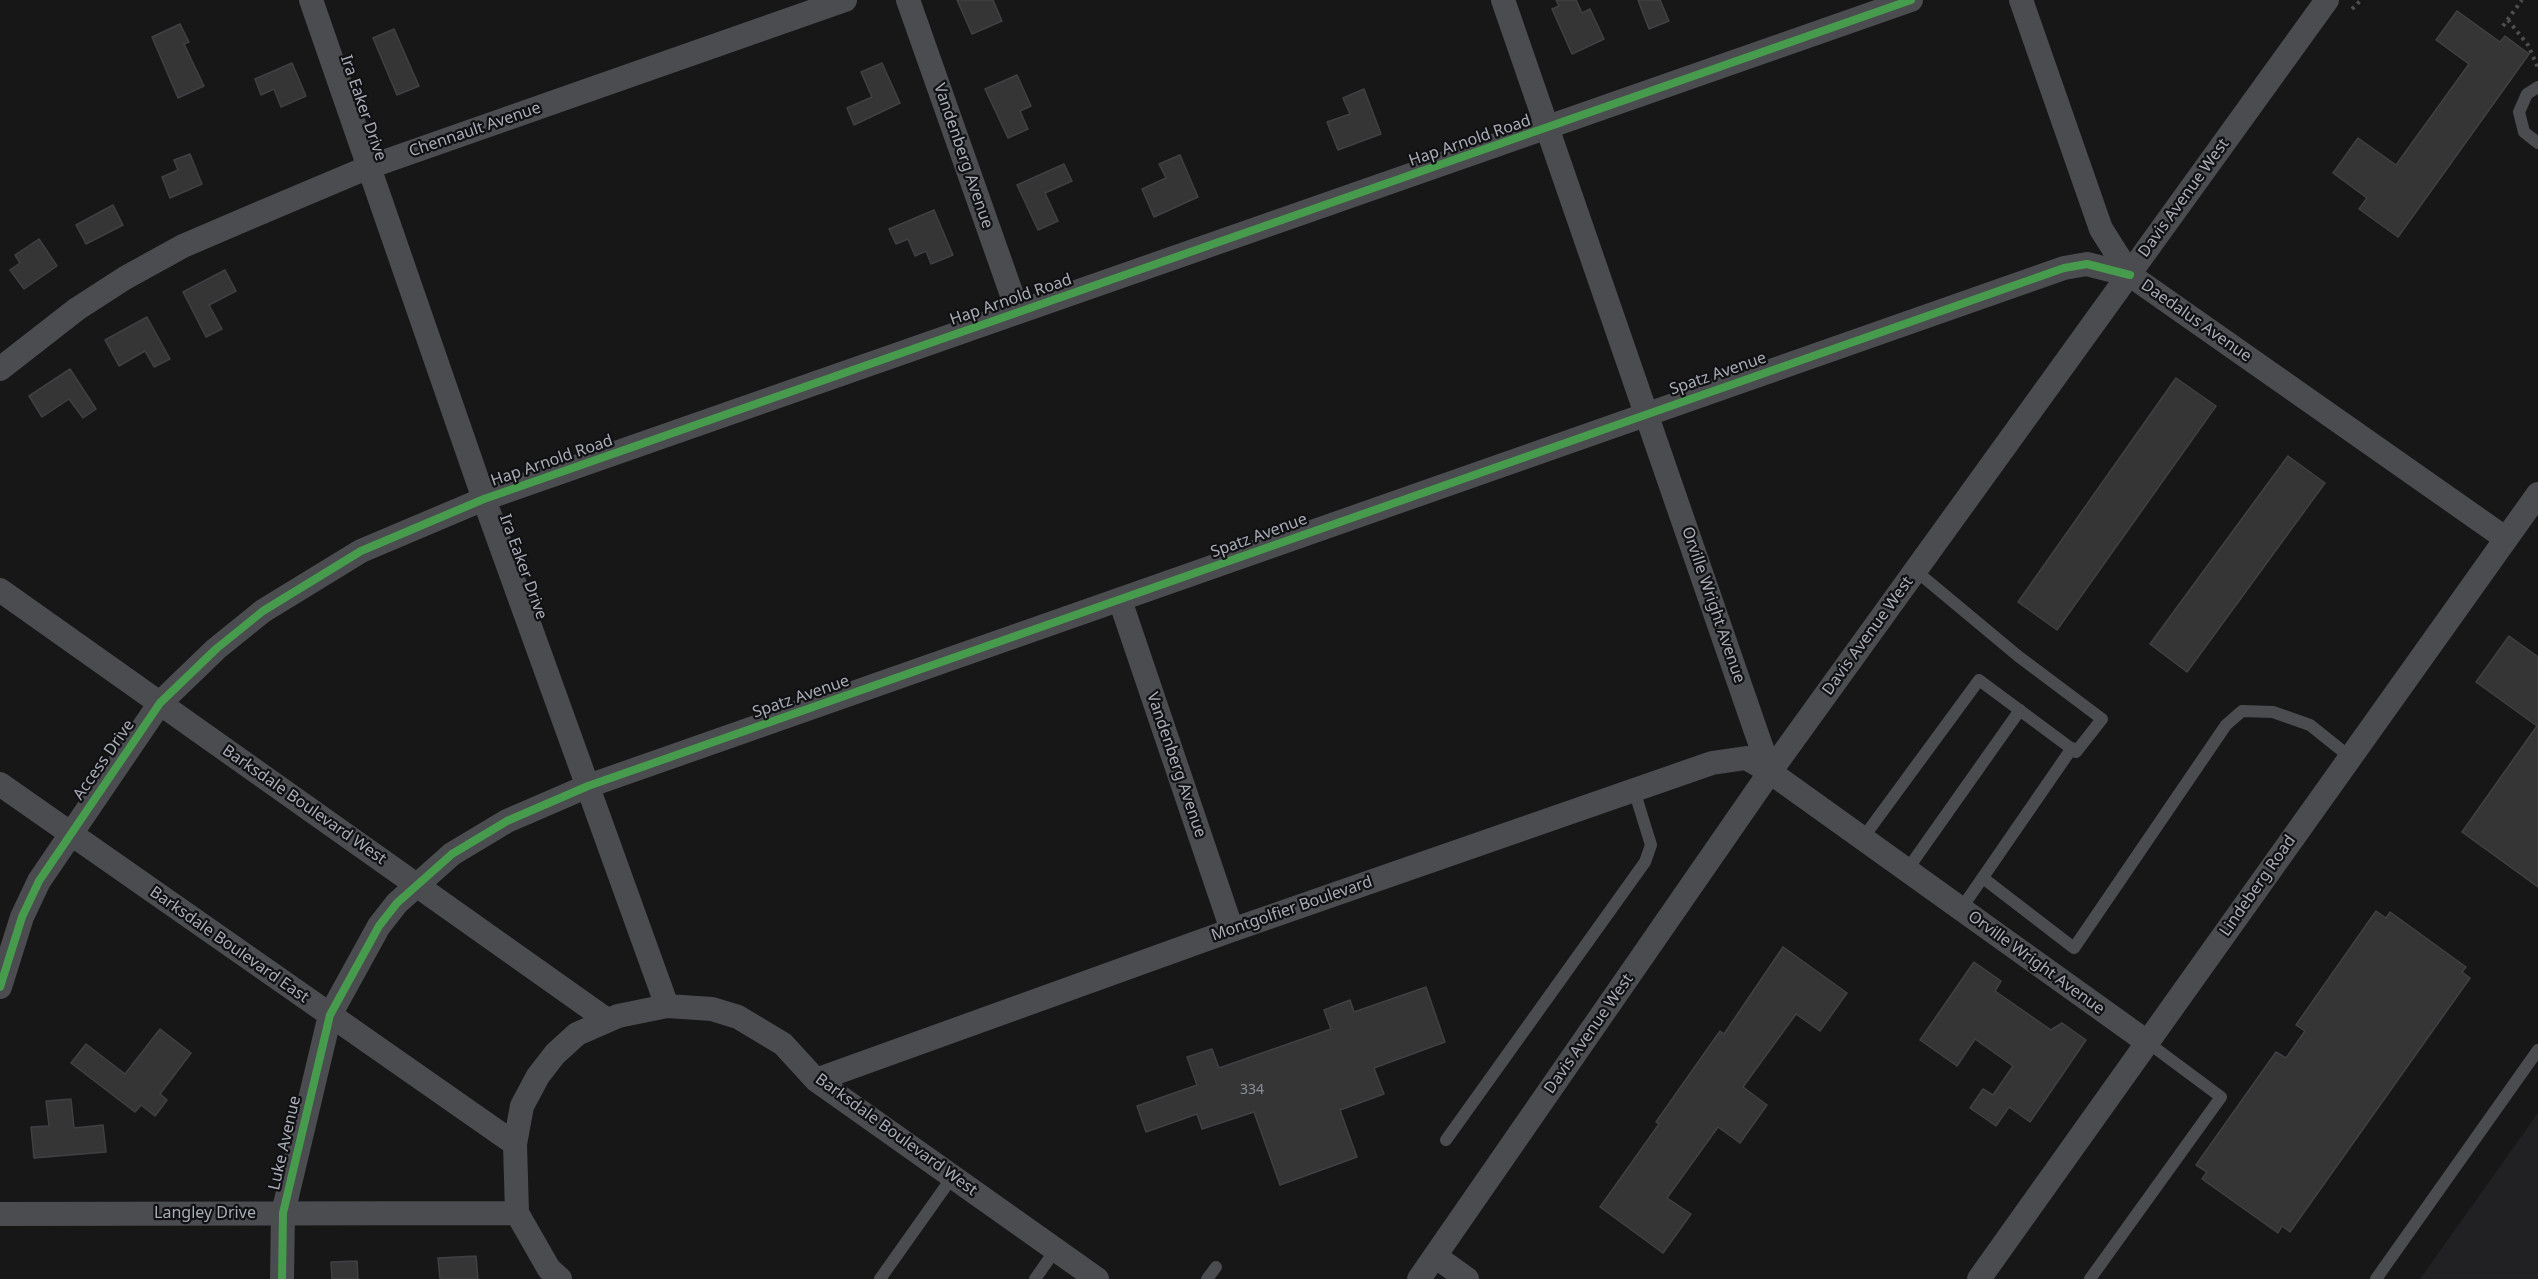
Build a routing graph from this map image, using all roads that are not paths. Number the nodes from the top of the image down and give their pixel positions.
1 (311, 0) edge
2 (845, 0) edge
3 (908, 0) edge
4 (1503, 0) edge
5 (1911, 0) edge
6 (2021, 0) edge
7 (2327, 0) edge
8 (2538, 87) edge
9 (1548, 128) junction
10 (2538, 143) edge
11 (369, 167) junction
12 (2130, 274) junction
13 (1018, 312) junction
14 (0, 369) edge
15 (1646, 413) junction
16 (2538, 494) edge
17 (484, 499) junction
18 (2505, 538) junction
19 (1916, 571) junction
20 (0, 590) edge
21 (1120, 600) junction
22 (160, 703) junction
23 (2020, 710) junction
24 (2072, 748) junction
25 (2350, 757) junction
26 (1770, 772) junction
27 (0, 784) edge
28 (588, 786) junction
29 (1634, 790) junction
30 (70, 833) junction
31 (1863, 838) junction
32 (1907, 870) junction
33 (1983, 878) junction
34 (416, 884) junction
35 (1961, 909) junction
36 (1232, 930) junction
37 (0, 987) edge
38 (667, 1006) junction
39 (330, 1015) junction
40 (613, 1018) junction
41 (2147, 1042) junction
42 (2538, 1050) edge
43 (816, 1080) junction
44 (1446, 1140) dead end
45 (515, 1144) junction
46 (952, 1176) junction
47 (283, 1213) junction
48 (517, 1213) junction
49 (0, 1214) edge
50 (1056, 1249) junction
51 (1435, 1256) junction
52 (1216, 1267) dead end
53 (282, 1279) edge
54 (560, 1279) edge
55 (880, 1279) edge
56 (1035, 1279) edge
57 (1097, 1279) edge
58 (1207, 1279) edge
59 (1419, 1279) edge
60 (1467, 1279) edge
61 (1979, 1279) edge
62 (2090, 1279) edge
63 (2376, 1279) edge

1 - 11 street, Ira Eaker Drive
2 - 11 street, Chennault Avenue
3 - 13 street, Vandenberg Avenue
4 - 9 street, Orville Wright Avenue
5 - 9 street, Hap Arnold Road
6 - 12 street, Daedalus Avenue
7 - 12 street, Davis Avenue West
8 - 10 lane
9 - 13 street, Hap Arnold Road
9 - 15 street, Orville Wright Avenue
11 - 14 street, Chennault Avenue
11 - 17 street, Ira Eaker Drive
12 - 15 street, Spatz Avenue
12 - 18 street, Daedalus Avenue
12 - 19 street, Davis Avenue West
13 - 17 street, Hap Arnold Road
15 - 21 street, Spatz Avenue
15 - 26 street, Orville Wright Avenue
16 - 18 street, Lindeberg Road
17 - 22 street, Hap Arnold Road
17 - 28 street, Ira Eaker Drive
18 - 25 street, Lindeberg Road
19 - 24 lane
19 - 26 street, Davis Avenue West
20 - 22 street, Barksdale Boulevard West
21 - 28 street, Spatz Avenue
21 - 36 street, Vandenberg Avenue
22 - 30 street, Access Drive
22 - 34 street, Barksdale Boulevard West
23 - 24 lane
23 - 31 lane
23 - 32 lane
24 - 33 lane
25 - 33 lane
25 - 41 street, Lindeberg Road
26 - 29 street, Montgolfier Boulevard
26 - 31 street, Orville Wright Avenue
26 - 51 street, Davis Avenue West
27 - 30 street, Barksdale Boulevard East
28 - 34 street, Spatz Avenue
28 - 38 street, Ira Eaker Drive
29 - 36 street, Montgolfier Boulevard
29 - 44 lane
30 - 37 street, Access Drive
30 - 39 street, Barksdale Boulevard East
31 - 32 street, Orville Wright Avenue
32 - 35 street, Orville Wright Avenue
33 - 35 lane
34 - 39 street
34 - 40 street, Barksdale Boulevard West
35 - 41 street, Orville Wright Avenue
36 - 43 street, Montgolfier Boulevard
38 - 40 street, Barksdale Boulevard West
38 - 43 street, Barksdale Boulevard West
39 - 45 street, Barksdale Boulevard East
39 - 47 street, Luke Avenue
40 - 45 street
41 - 61 street, Lindeberg Road
41 - 62 lane
42 - 63 lane
43 - 46 street, Barksdale Boulevard West
45 - 48 street
46 - 50 street, Barksdale Boulevard West
46 - 55 lane
47 - 48 street, Langley Drive
47 - 49 street, Langley Drive
47 - 53 street, Luke Avenue
48 - 54 street
50 - 56 lane
50 - 57 street, Barksdale Boulevard West
51 - 59 street, Davis Avenue West
51 - 60 street
52 - 58 lane

